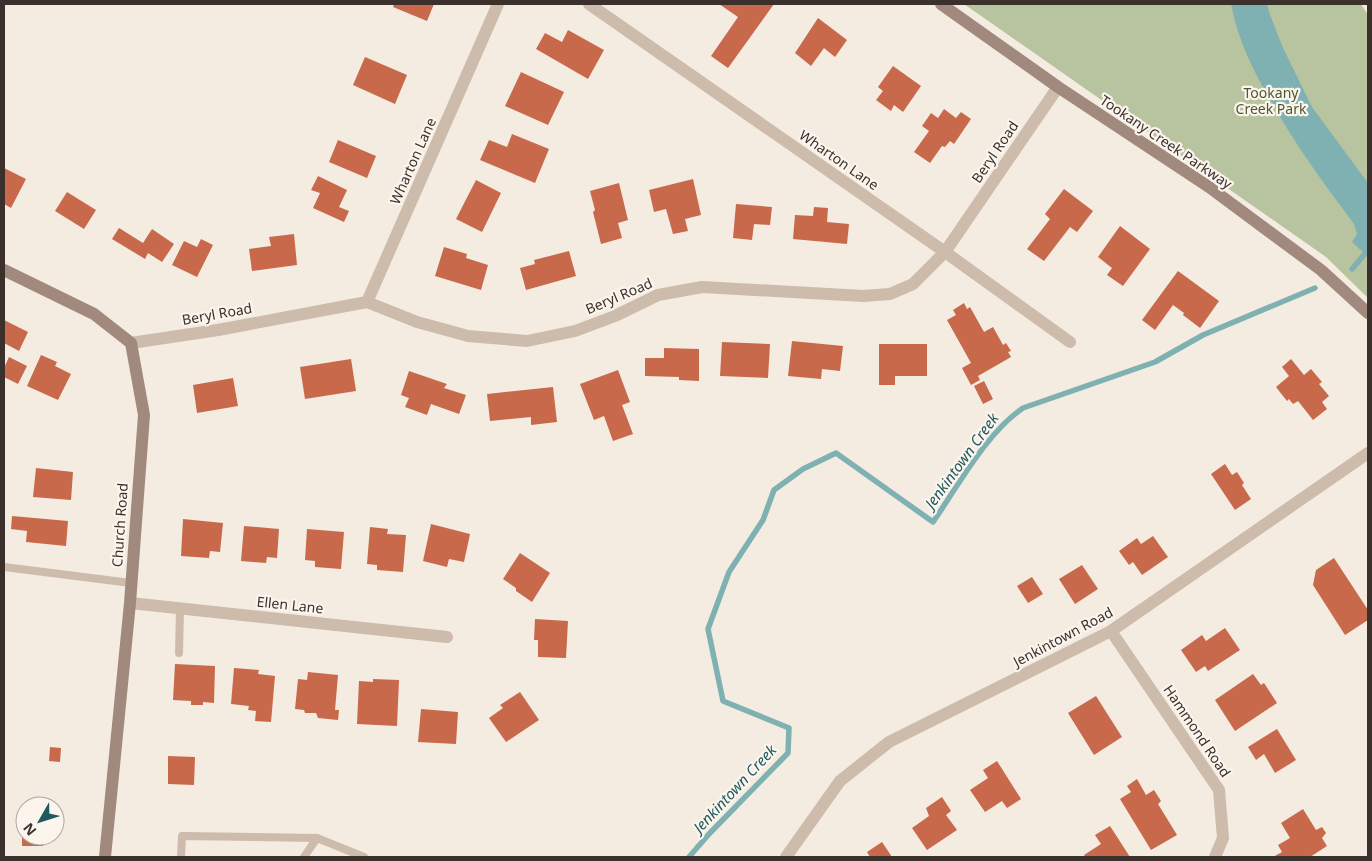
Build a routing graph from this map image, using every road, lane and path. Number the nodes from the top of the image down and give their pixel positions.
1 (498, 4) edge
2 (589, 4) edge
3 (941, 4) edge
4 (1058, 87) junction
5 (945, 252) junction
6 (4, 270) edge
7 (367, 302) junction
8 (1368, 313) edge
9 (1070, 342) dead end
10 (131, 343) junction
11 (1368, 453) edge
12 (4, 567) edge
13 (131, 582) junction
14 (130, 603) junction
15 (180, 608) junction
16 (1111, 631) junction
17 (447, 637) dead end
18 (179, 653) dead end
19 (317, 838) junction
20 (105, 857) edge
21 (181, 857) edge
22 (304, 857) edge
23 (364, 857) edge
24 (786, 857) edge
25 (1215, 857) edge

1 - 7 street, Wharton Lane
2 - 5 street, Wharton Lane
3 - 4 street, Tookany Creek Parkway
4 - 5 street, Beryl Road
4 - 8 street, Tookany Creek Parkway
5 - 7 street, Beryl Road
5 - 9 street, Wharton Lane
6 - 10 street
7 - 10 street, Beryl Road
10 - 13 street, Church Road
11 - 16 street, Jenkintown Road
12 - 13 lane
13 - 14 street, Church Road
14 - 15 street, Ellen Lane
14 - 20 street, Church Road
15 - 17 street, Ellen Lane
15 - 18 lane
16 - 24 street, Jenkintown Road
16 - 25 street, Hammond Road
19 - 21 lane
19 - 22 lane
19 - 23 lane

